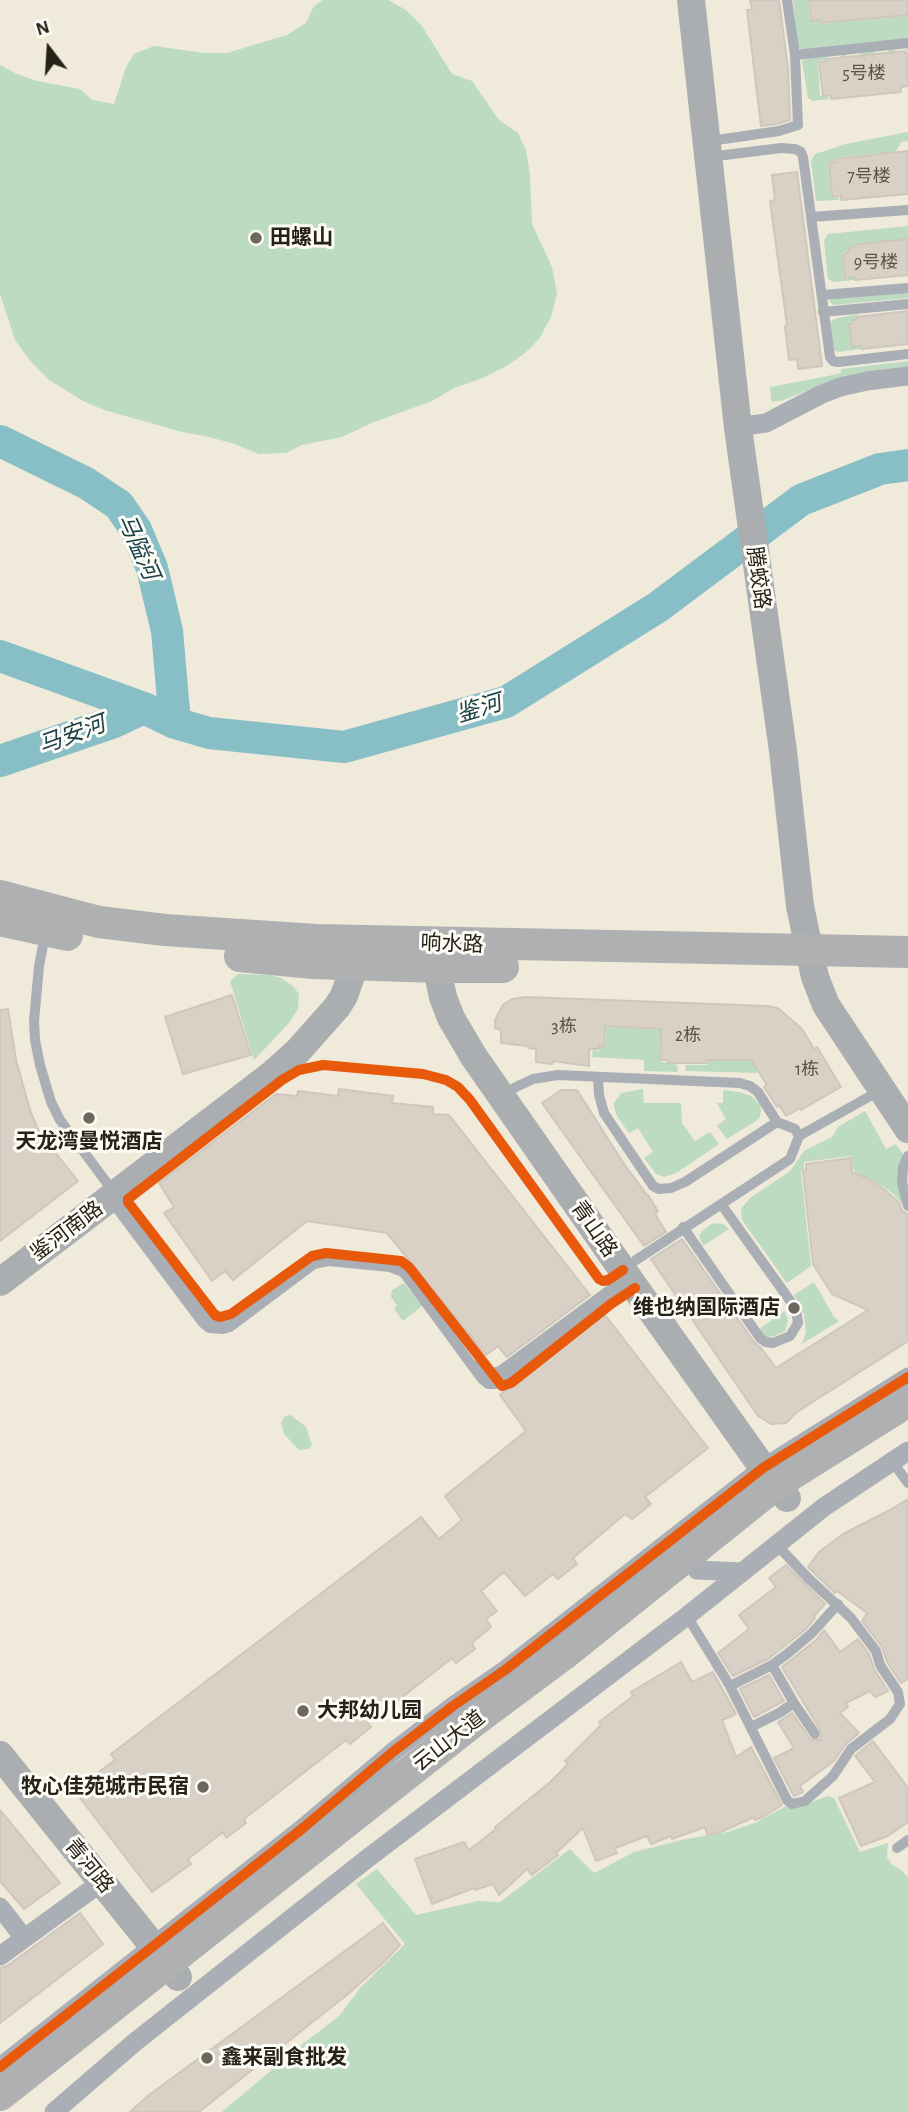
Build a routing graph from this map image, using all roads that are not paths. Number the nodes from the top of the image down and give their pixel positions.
1 (691, 0) edge
2 (700, 0) edge
3 (788, 0) edge
4 (908, 43) edge
5 (795, 55) junction
6 (712, 148) junction
7 (908, 209) edge
8 (811, 217) junction
9 (908, 288) edge
10 (822, 295) junction
11 (908, 304) edge
12 (823, 312) junction
13 (908, 354) edge
14 (908, 376) edge
15 (751, 425) junction
16 (748, 460) junction
17 (0, 896) edge
18 (0, 920) edge
19 (46, 931) junction
20 (908, 952) edge
21 (348, 953) junction
22 (446, 956) junction
23 (818, 959) junction
24 (908, 970) edge
25 (598, 1077) junction
26 (514, 1088) junction
27 (881, 1089) junction
28 (908, 1104) edge
29 (776, 1122) junction
30 (908, 1129) edge
31 (799, 1136) junction
32 (908, 1156) edge
33 (111, 1192) junction
34 (721, 1203) junction
35 (908, 1206) edge
36 (683, 1227) junction
37 (0, 1264) edge
38 (632, 1274) junction
39 (0, 1282) edge
40 (908, 1377) edge
41 (908, 1401) edge
42 (908, 1421) edge
43 (900, 1456) edge
44 (782, 1479) junction
45 (908, 1483) edge
46 (777, 1545) junction
47 (696, 1570) junction
48 (742, 1572) junction
49 (838, 1604) junction
50 (687, 1616) junction
51 (529, 1652) junction
52 (564, 1654) junction
53 (772, 1665) junction
54 (730, 1686) junction
55 (794, 1703) junction
56 (751, 1727) junction
57 (815, 1734) dead end
58 (0, 1755) edge
59 (0, 1770) edge
60 (908, 1840) edge
61 (897, 1847) dead end
62 (92, 1889) junction
63 (0, 1907) edge
64 (24, 1938) junction
65 (0, 1956) edge
66 (161, 1966) junction
67 (0, 2067) edge
68 (0, 2095) edge
69 (9, 2112) edge
70 (54, 2112) edge

1 - 6 street, 腾蛟路
2 - 6 street, 腾蛟路
3 - 5 lane
4 - 5 lane
5 - 6 lane
6 - 8 lane
6 - 15 street, 腾蛟路
6 - 16 street, 腾蛟路
7 - 8 lane
8 - 10 lane
9 - 10 lane
10 - 12 lane
11 - 12 lane
12 - 13 lane
14 - 15 street
15 - 16 street, 腾蛟路
16 - 23 street, 腾蛟路
17 - 21 main road, 响水路
18 - 19 main road, 响水路
19 - 21 main road, 响水路
19 - 33 lane
20 - 23 main road, 响水路
21 - 22 main road, 响水路
21 - 33 street, 鉴河南路
22 - 23 main road, 响水路
22 - 26 street, 青山路
22 - 38 street, 青山路
23 - 24 main road, 响水路
23 - 27 street, 腾蛟路
23 - 28 street, 腾蛟路
25 - 26 lane
25 - 29 lane
25 - 29 lane
26 - 38 street, 青山路
27 - 30 street, 腾蛟路
27 - 31 lane
29 - 31 lane
31 - 34 lane
32 - 35 lane
33 - 37 street, 鉴河南路
33 - 38 lane
33 - 39 street, 鉴河南路
34 - 36 lane
34 - 36 lane
36 - 38 lane
38 - 44 street, 青山路
40 - 44 street
41 - 44 main road, 云山大道
42 - 44 main road, 云山大道
43 - 45 lane
43 - 46 street
44 - 47 main road, 云山大道
44 - 51 street
44 - 52 main road, 云山大道
46 - 48 street
46 - 49 lane
47 - 48 street
47 - 66 main road, 云山大道
48 - 50 street
49 - 53 lane
49 - 56 lane
50 - 54 lane
50 - 70 street
51 - 52 street
51 - 66 street
52 - 66 main road, 云山大道
53 - 54 lane
53 - 55 lane
54 - 56 lane
55 - 56 lane
55 - 57 lane
58 - 66 street, 青河路
59 - 62 street, 青河路
60 - 61 lane
62 - 64 street
62 - 66 street, 青河路
63 - 64 street
64 - 65 street
66 - 67 street
66 - 68 main road, 云山大道
66 - 69 main road, 云山大道

